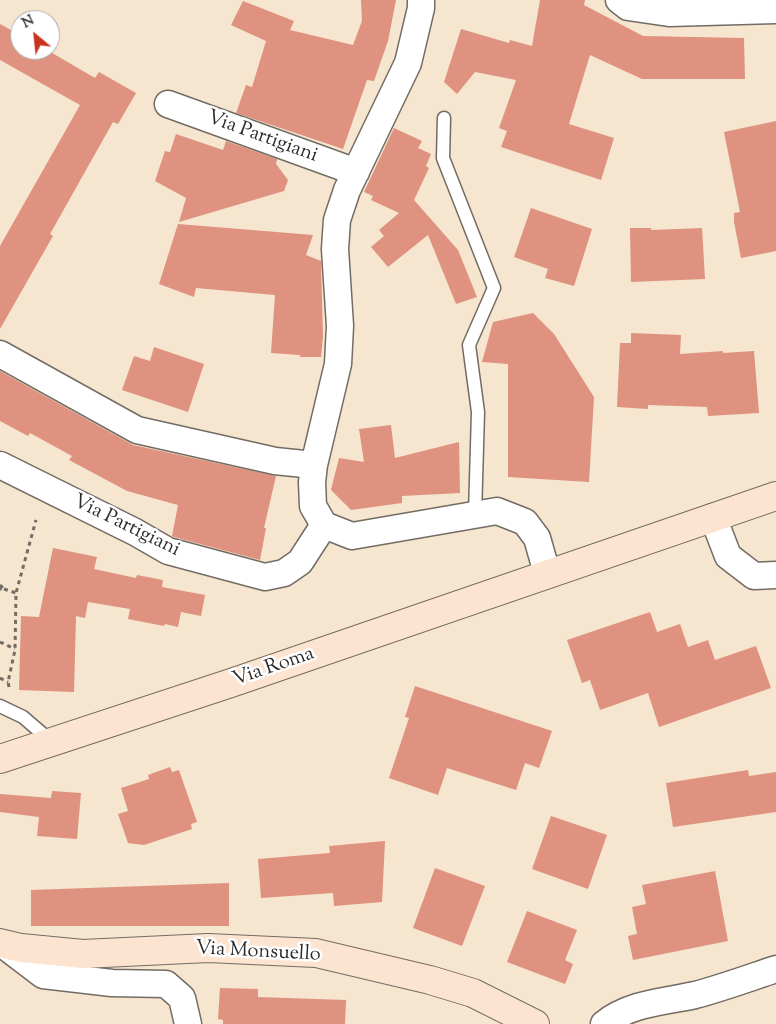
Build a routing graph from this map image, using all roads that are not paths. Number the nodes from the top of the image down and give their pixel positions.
1 (421, 0) edge
2 (619, 0) edge
3 (776, 10) edge
4 (168, 104) dead end
5 (444, 118) dead end
6 (356, 172) junction
7 (0, 354) edge
8 (0, 465) edge
9 (314, 465) junction
10 (776, 496) edge
11 (475, 514) junction
12 (714, 517) junction
13 (324, 525) junction
14 (547, 573) junction
15 (776, 575) edge
16 (0, 706) edge
17 (52, 742) junction
18 (0, 759) edge
19 (0, 943) edge
20 (776, 970) edge
21 (695, 995) junction
22 (188, 1024) edge
23 (535, 1024) edge
24 (604, 1024) edge
25 (649, 1024) edge

1 - 6 street
2 - 3 street
4 - 6 street, Via Partigiani
5 - 11 lane
6 - 9 street
7 - 9 street
8 - 13 street, Via Partigiani
9 - 13 street
10 - 12 main road, Via Roma
11 - 13 street
11 - 14 street
12 - 14 main road, Via Roma
12 - 15 street
14 - 17 main road, Via Roma
16 - 17 lane
17 - 18 main road, Via Roma
19 - 22 street
19 - 23 main road, Via Monsuello
20 - 21 street
21 - 24 street
21 - 25 street

